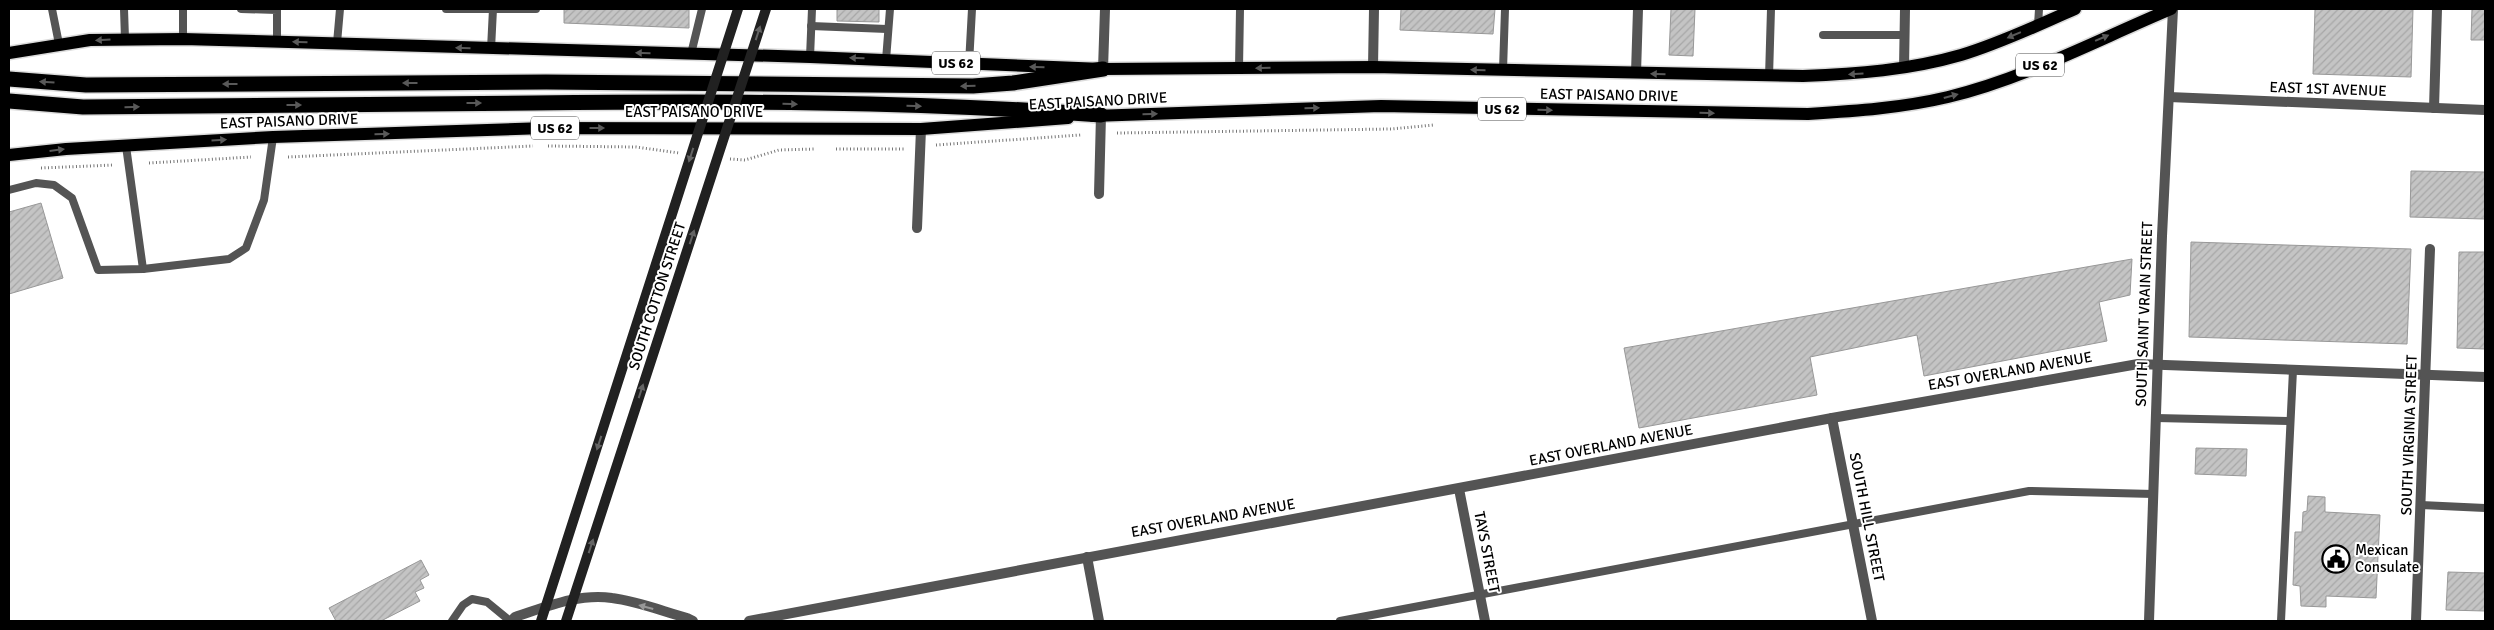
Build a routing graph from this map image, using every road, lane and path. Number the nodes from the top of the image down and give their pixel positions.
1 (52, 9) edge
2 (124, 9) edge
3 (183, 9) edge
4 (241, 9) edge
5 (277, 9) edge
6 (340, 9) edge
7 (446, 9) edge
8 (493, 9) edge
9 (536, 9) edge
10 (702, 9) edge
11 (738, 9) edge
12 (766, 9) edge
13 (812, 9) edge
14 (890, 9) edge
15 (972, 9) edge
16 (1105, 9) edge
17 (1240, 9) edge
18 (1374, 9) edge
19 (1505, 9) edge
20 (1638, 9) edge
21 (1771, 9) edge
22 (1905, 9) edge
23 (2039, 9) edge
24 (2073, 9) edge
25 (2172, 9) edge
26 (2437, 9) edge
27 (2038, 25) junction
28 (811, 26) junction
29 (887, 29) junction
30 (1823, 35) dead end
31 (1905, 35) junction
32 (125, 38) junction
33 (183, 39) junction
34 (276, 41) junction
35 (59, 44) junction
36 (337, 44) junction
37 (491, 49) junction
38 (9, 53) edge
39 (692, 54) junction
40 (810, 57) junction
41 (886, 60) junction
42 (969, 64) junction
43 (1372, 67) junction
44 (1239, 68) junction
45 (1904, 68) junction
46 (1103, 69) junction
47 (1503, 70) junction
48 (1636, 73) junction
49 (1769, 77) junction
50 (9, 79) edge
51 (2169, 97) junction
52 (9, 101) edge
53 (2434, 108) junction
54 (2485, 110) edge
55 (1101, 116) junction
56 (1434, 125) dead end
57 (921, 129) junction
58 (1117, 133) dead end
59 (1082, 135) dead end
60 (273, 137) junction
61 (936, 145) dead end
62 (126, 146) junction
63 (532, 146) dead end
64 (836, 149) dead end
65 (906, 149) dead end
66 (9, 155) edge
67 (251, 157) dead end
68 (288, 157) dead end
69 (149, 163) dead end
70 (114, 164) dead end
71 (40, 168) dead end
72 (9, 190) edge
73 (1098, 194) dead end
74 (917, 228) dead end
75 (2430, 249) dead end
76 (143, 270) junction
77 (2157, 363) junction
78 (2293, 370) junction
79 (2426, 375) junction
80 (2485, 377) edge
81 (1832, 418) junction
82 (2156, 418) junction
83 (2290, 421) junction
84 (1459, 489) junction
85 (2154, 494) junction
86 (2421, 505) junction
87 (2485, 508) edge
88 (1853, 525) junction
89 (1087, 557) junction
90 (1480, 596) junction
91 (452, 621) edge
92 (510, 621) edge
93 (541, 621) edge
94 (566, 621) edge
95 (693, 621) edge
96 (749, 621) edge
97 (1099, 621) edge
98 (1340, 621) edge
99 (1485, 621) edge
100 (1872, 621) edge
101 (2149, 621) edge
102 (2282, 621) edge
103 (2416, 621) edge

1 - 35 lane
2 - 32 lane
3 - 33 lane
4 - 5 lane
5 - 34 lane
6 - 36 lane
7 - 8 lane
8 - 9 lane
8 - 37 lane
10 - 39 lane
11 -> 93 main road, SOUTH COTTON STREET, bridge
94 -> 12 main road, SOUTH COTTON STREET, bridge
13 - 28 lane
14 - 29 lane
15 - 42 lane
16 - 46 street
17 - 44 lane
18 - 43 street
19 - 47 lane
20 - 48 street
21 - 49 lane
22 - 31 street
23 - 27 lane
24 - 27 main road, EAST PAISANO DRIVE / US 62
25 - 51 street, SOUTH SAINT VRAIN STREET
55 -> 25 main road, EAST PAISANO DRIVE / US 62
26 - 53 street
27 -> 45 main road, EAST PAISANO DRIVE / US 62
28 - 29 lane
28 - 40 lane
29 - 41 lane
30 - 31 lane
31 - 45 street
32 - 33 main road, EAST PAISANO DRIVE / US 62
32 -> 35 main road, EAST PAISANO DRIVE / US 62
33 - 34 main road, EAST PAISANO DRIVE / US 62
36 -> 34 main road, EAST PAISANO DRIVE / US 62
35 - 38 main road, EAST PAISANO DRIVE / US 62
37 -> 36 main road, EAST PAISANO DRIVE / US 62
39 -> 37 main road, EAST PAISANO DRIVE / US 62
39 - 40 main road, EAST PAISANO DRIVE / US 62
41 -> 40 main road, EAST PAISANO DRIVE / US 62
41 - 42 main road, EAST PAISANO DRIVE / US 62
46 -> 42 main road, EAST PAISANO DRIVE / US 62
43 -> 44 main road, EAST PAISANO DRIVE / US 62
47 -> 43 main road, EAST PAISANO DRIVE / US 62
44 - 46 main road, EAST PAISANO DRIVE / US 62
45 -> 49 main road, EAST PAISANO DRIVE / US 62
46 -> 50 highway
47 - 48 main road, EAST PAISANO DRIVE / US 62
49 -> 48 main road, EAST PAISANO DRIVE / US 62
51 - 53 street, EAST 1ST AVENUE
51 - 77 street, SOUTH SAINT VRAIN STREET
52 -> 55 highway
53 - 54 street, EAST 1ST AVENUE
55 - 57 main road, EAST PAISANO DRIVE / US 62
55 - 73 street
56 - 58 path
60 -> 57 main road, EAST PAISANO DRIVE / US 62
57 - 74 street
59 - 61 path
62 -> 60 main road, EAST PAISANO DRIVE / US 62
60 - 76 lane
66 -> 62 main road, EAST PAISANO DRIVE / US 62
62 - 76 lane
63 - 68 path
64 - 65 path
67 - 69 path
70 - 71 path
72 - 76 lane
75 - 79 street, SOUTH VIRGINIA STREET
77 - 78 street, EAST OVERLAND AVENUE
77 - 81 street, EAST OVERLAND AVENUE
77 - 82 street, SOUTH SAINT VRAIN STREET
78 - 79 street, EAST OVERLAND AVENUE
78 - 83 lane
79 - 80 street, EAST OVERLAND AVENUE
79 - 86 street, SOUTH VIRGINIA STREET
81 - 84 street, EAST OVERLAND AVENUE
81 - 88 street, SOUTH HILL STREET
82 - 83 lane
82 - 85 street, SOUTH SAINT VRAIN STREET
83 - 102 lane
84 - 89 street, EAST OVERLAND AVENUE
84 - 90 street, TAYS STREET
85 - 88 lane
85 - 101 street, SOUTH SAINT VRAIN STREET
86 - 87 lane
86 - 103 street, SOUTH VIRGINIA STREET
88 - 90 lane
88 - 100 street, SOUTH HILL STREET
89 - 96 street, EAST OVERLAND AVENUE
89 - 97 street
90 - 98 lane
90 - 99 street, TAYS STREET
91 - 92 lane
95 -> 92 street

